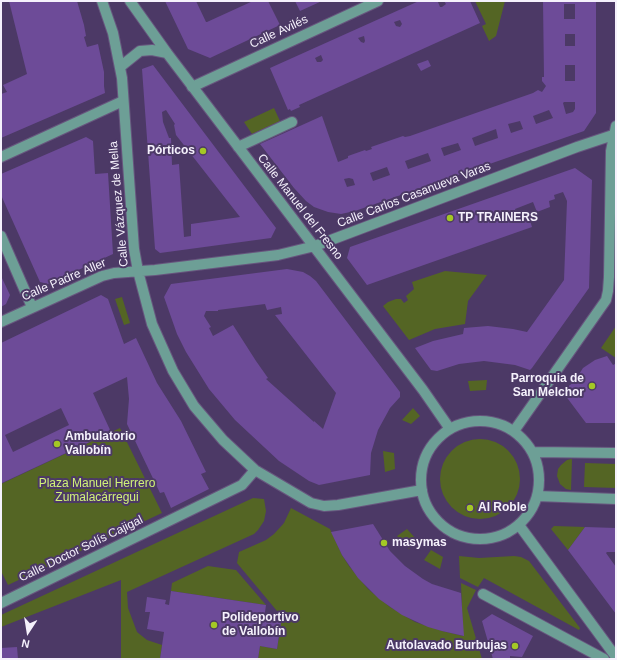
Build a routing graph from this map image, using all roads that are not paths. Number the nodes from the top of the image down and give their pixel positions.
1 (102, 1) edge
2 (130, 1) edge
3 (378, 1) edge
4 (167, 53) junction
5 (120, 67) junction
6 (192, 86) junction
7 (123, 101) junction
8 (292, 122) dead end
9 (616, 131) edge
10 (238, 147) junction
11 (1, 157) edge
12 (1, 236) edge
13 (315, 246) junction
14 (138, 271) junction
15 (613, 277) edge
16 (32, 307) junction
17 (1, 322) edge
18 (450, 429) junction
19 (514, 431) junction
20 (533, 452) junction
21 (616, 453) edge
22 (255, 470) junction
23 (422, 490) junction
24 (538, 496) junction
25 (616, 499) edge
26 (519, 526) junction
27 (483, 594) dead end
28 (1, 604) edge
29 (616, 657) edge
30 (604, 659) edge

1 - 5 street, Calle Vázquez de Mella
2 - 4 street, Calle Manuel del Fresno
3 - 6 street, Calle Avilés
4 - 5 street
4 - 6 street, Calle Manuel del Fresno
5 - 7 street, Calle Vázquez de Mella
6 - 10 street, Calle Manuel del Fresno
7 - 11 street
7 - 14 street, Calle Vázquez de Mella
8 - 10 street
9 - 13 street, Calle Carlos Casanueva Varas
9 - 15 street
10 - 13 street, Calle Manuel del Fresno
12 - 16 street
13 - 14 street, Calle Carlos Casanueva Varas
13 - 18 street, Calle Manuel del Fresno
14 - 16 street, Calle Padre Aller
14 - 22 street, Calle Vázquez de Mella
15 - 19 street
16 - 17 street, Calle Padre Aller
18 - 19 street
18 - 23 street
19 - 20 street
20 - 21 street
20 - 24 street
22 - 23 street, Calle Vázquez de Mella
22 - 28 street, Calle Doctor Solís Cajigal
23 - 26 street
24 - 25 street
24 - 26 street
26 - 29 street
27 - 30 street

